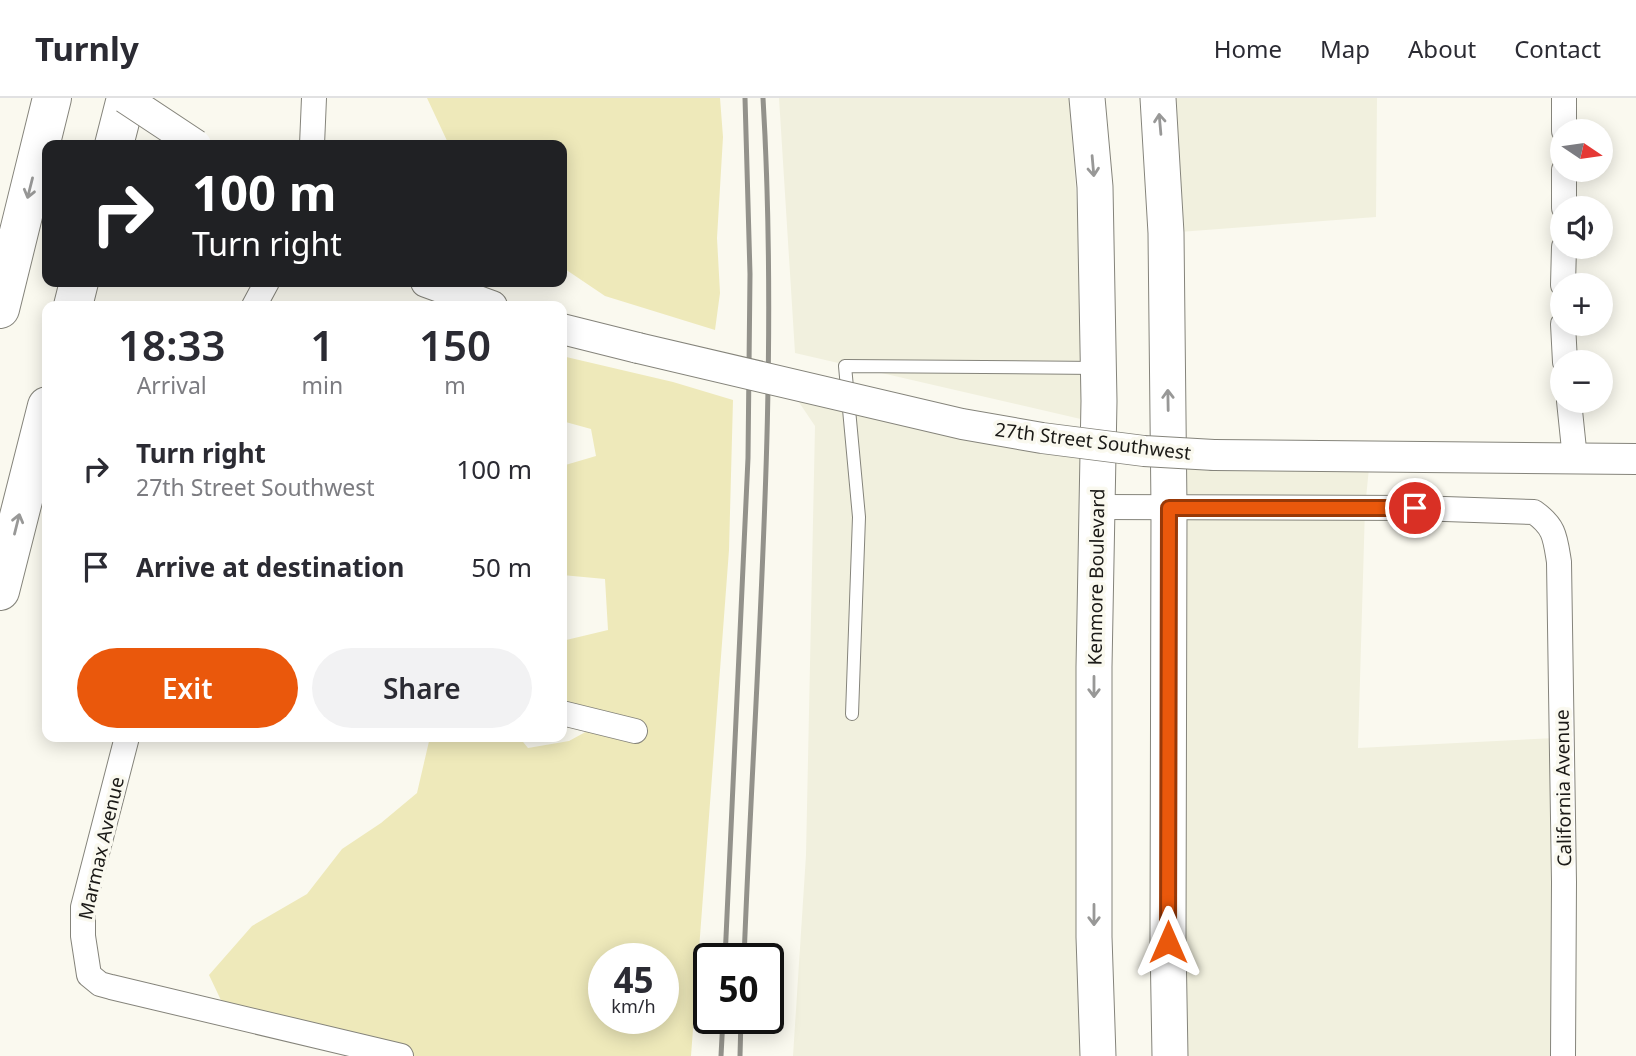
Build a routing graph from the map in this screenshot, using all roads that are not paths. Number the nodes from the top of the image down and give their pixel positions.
1 (52, 98) edge
2 (125, 98) edge
3 (314, 98) edge
4 (1087, 98) edge
5 (1157, 98) edge
6 (1564, 98) edge
7 (1564, 119) edge
8 (115, 140) edge
9 (188, 140) edge
10 (312, 140) edge
11 (440, 287) edge
12 (478, 301) edge
13 (0, 309) edge
14 (567, 330) edge
15 (1098, 368) junction
16 (1570, 413) edge
17 (42, 426) edge
18 (1575, 459) junction
19 (1636, 459) edge
20 (1096, 507) junction
21 (1169, 508) junction
22 (0, 590) edge
23 (567, 714) edge
24 (852, 714) dead end
25 (635, 731) dead end
26 (126, 742) edge
27 (401, 1056) edge
28 (1098, 1056) edge
29 (1170, 1056) edge
30 (1563, 1056) edge

1 -> 13 highway
2 - 8 highway
2 - 9 street, bridge
3 - 10 street
4 -> 15 main road, Kenmore Boulevard
21 -> 5 main road
6 - 7 street
11 - 12 street
14 - 18 street, 27th Street Southwest, bridge
15 - 20 main road, Kenmore Boulevard
15 - 24 lane
16 - 18 street
22 -> 17 highway
18 - 19 street, 27th Street Southwest
20 - 21 street
20 -> 28 main road, Kenmore Boulevard
21 - 29 main road
21 - 30 street, California Avenue
23 - 25 street
26 - 27 street, Marmax Avenue

